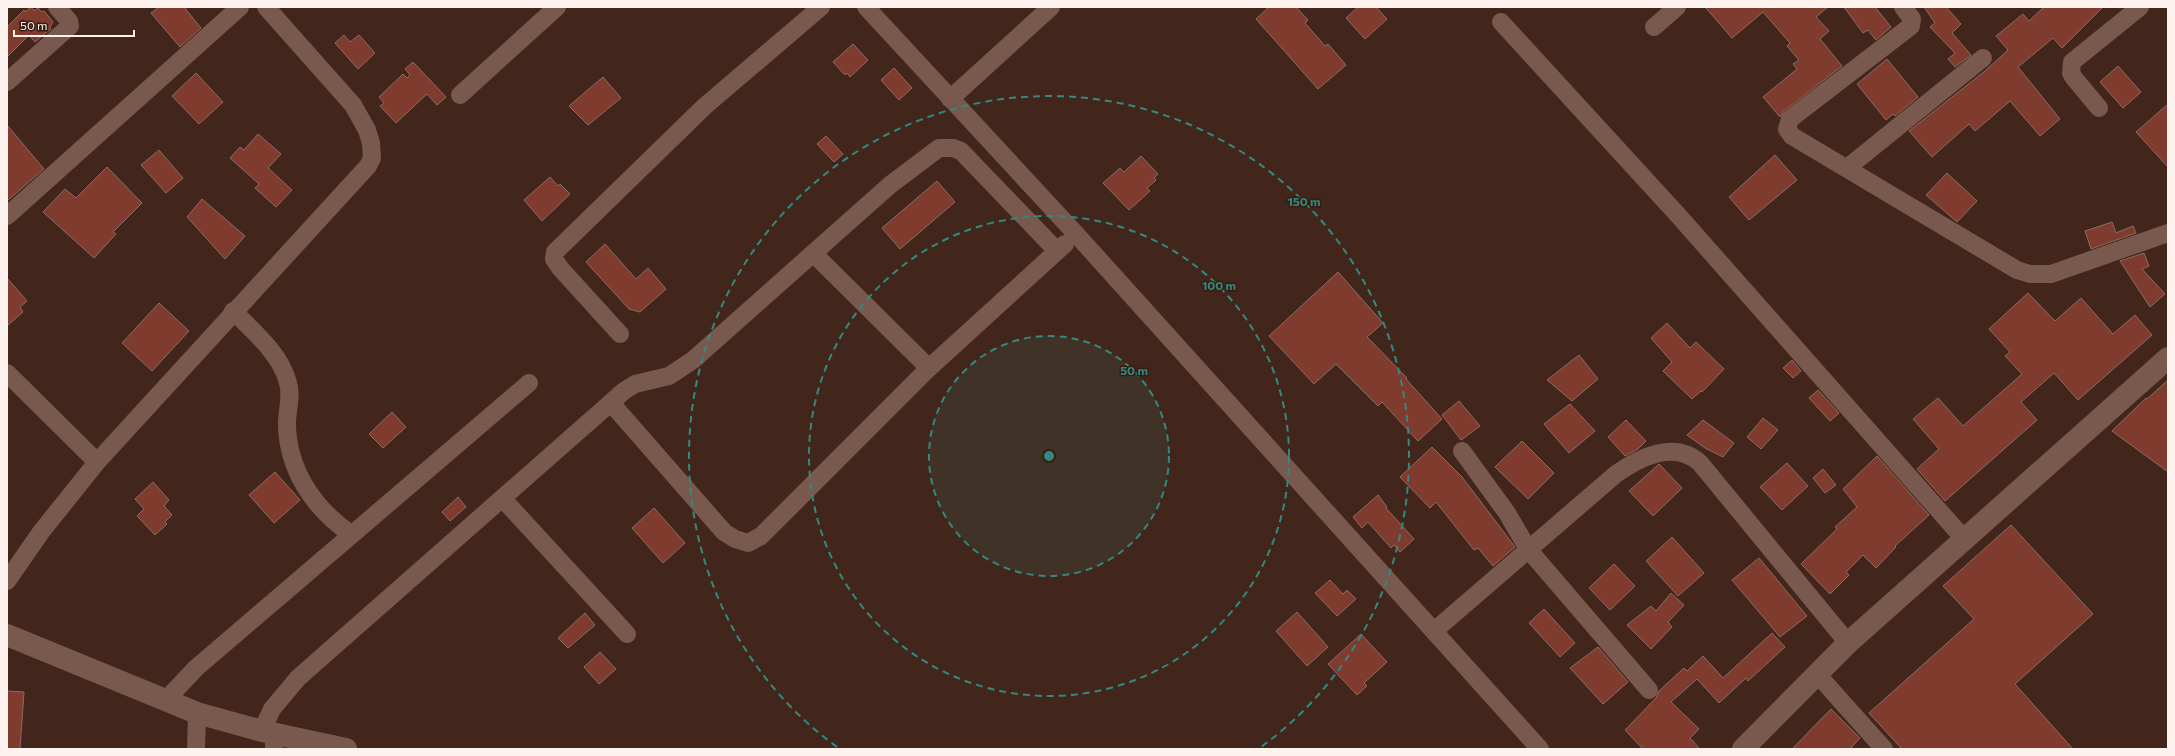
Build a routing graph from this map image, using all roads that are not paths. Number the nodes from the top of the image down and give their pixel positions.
1 (57, 7) edge
2 (240, 7) edge
3 (266, 7) edge
4 (558, 7) edge
5 (822, 7) edge
6 (866, 7) edge
7 (1051, 7) edge
8 (1677, 7) edge
9 (1904, 7) edge
10 (2140, 7) edge
11 (1501, 22) dead end
12 (1654, 28) dead end
13 (1983, 58) dead end
14 (7, 82) edge
15 (460, 95) dead end
16 (950, 99) junction
17 (2099, 108) dead end
18 (1847, 168) junction
19 (7, 216) edge
20 (1076, 234) junction
21 (2168, 234) edge
22 (1057, 251) junction
23 (814, 254) junction
24 (233, 311) junction
25 (620, 334) dead end
26 (2168, 358) edge
27 (929, 368) junction
28 (7, 373) edge
29 (529, 383) dead end
30 (612, 402) junction
31 (1462, 451) dead end
32 (97, 462) junction
33 (503, 500) junction
34 (351, 534) junction
35 (1965, 540) junction
36 (1528, 549) junction
37 (7, 581) edge
38 (1434, 631) junction
39 (627, 634) dead end
40 (7, 635) edge
41 (1848, 643) junction
42 (1818, 674) junction
43 (1649, 690) dead end
44 (165, 701) junction
45 (197, 713) junction
46 (270, 738) edge
47 (196, 749) edge
48 (346, 749) edge
49 (1540, 749) edge
50 (1743, 749) edge
51 (1884, 749) edge

1 - 14 street
2 - 19 street
3 - 24 street
4 - 15 street
5 - 25 street
6 - 16 street
7 - 16 street
8 - 12 street
9 - 18 street
10 - 17 street
11 - 35 street
13 - 18 street
16 - 20 street
18 - 21 street
20 - 22 street
20 - 38 street
22 - 23 street
22 - 27 street
23 - 27 street
23 - 30 street
24 - 32 street
24 - 34 street
26 - 35 main road
27 - 30 street
28 - 32 street
29 - 34 street
30 - 33 street
31 - 36 street
32 - 37 street
33 - 39 street
33 - 46 street
34 - 44 street
35 - 41 main road
36 - 38 street
36 - 41 street
36 - 43 street
38 - 49 street
40 - 44 main road
41 - 42 main road
42 - 50 main road
42 - 51 street
44 - 45 main road
45 - 46 main road
45 - 47 street
46 - 48 main road

